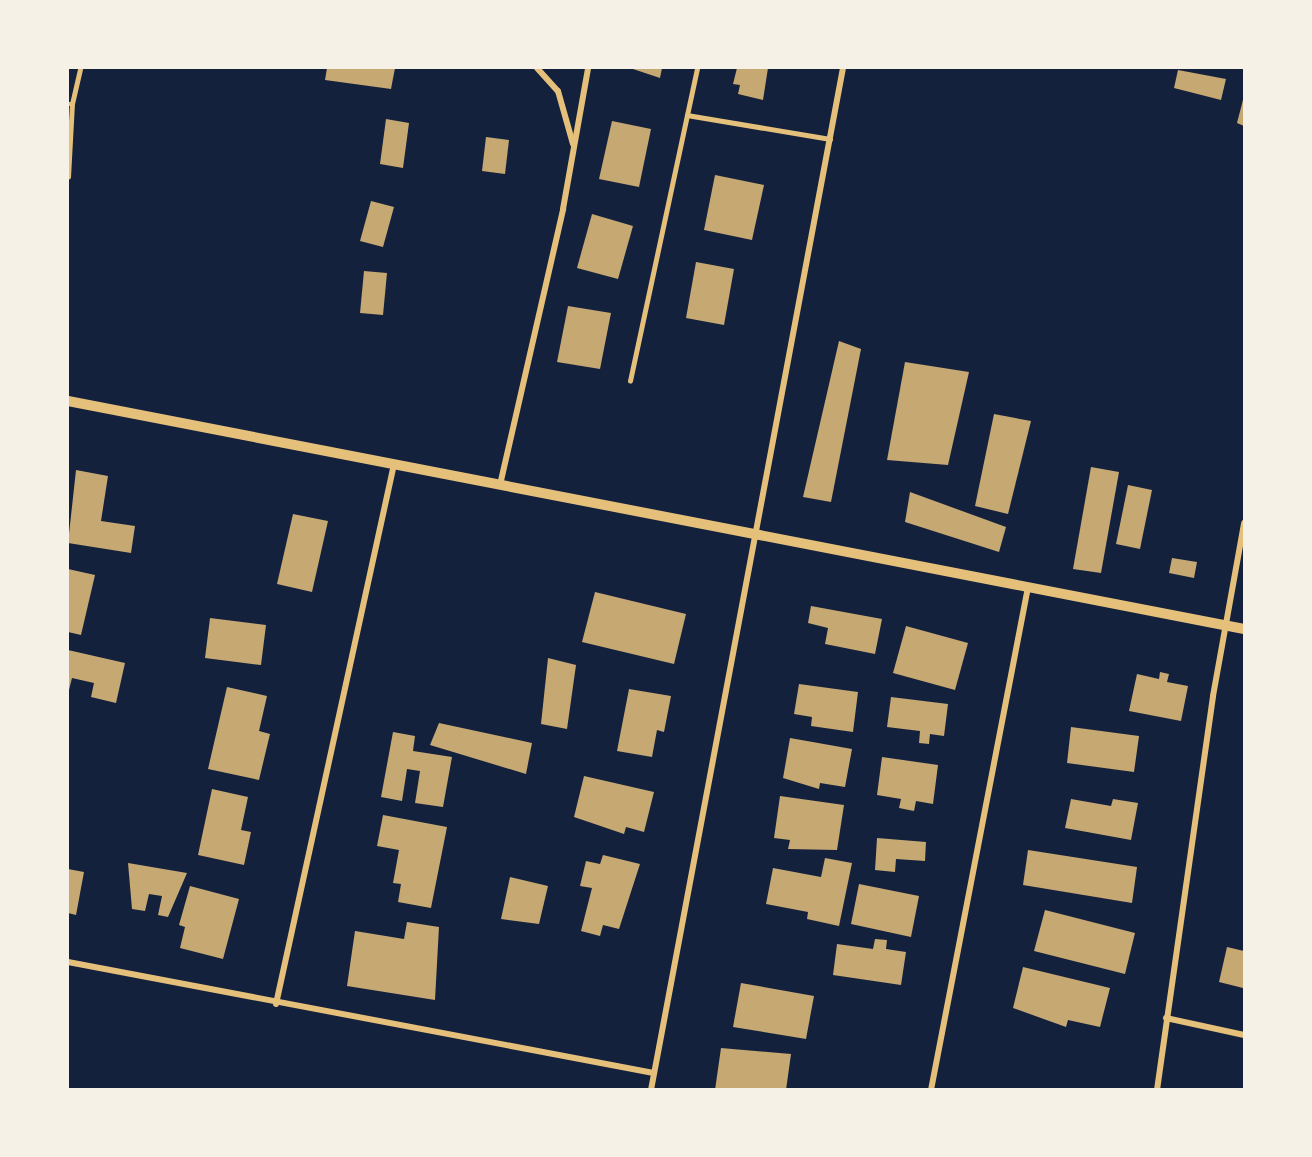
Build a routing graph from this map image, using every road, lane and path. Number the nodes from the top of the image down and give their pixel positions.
1 (80, 68) edge
2 (537, 68) edge
3 (588, 68) edge
4 (697, 68) edge
5 (843, 68) edge
6 (70, 104) edge
7 (687, 115) junction
8 (830, 139) junction
9 (574, 146) junction
10 (68, 177) edge
11 (630, 381) dead end
12 (68, 401) edge
13 (394, 464) junction
14 (500, 485) junction
15 (1245, 523) edge
16 (759, 535) junction
17 (1028, 587) junction
18 (1224, 625) junction
19 (1245, 629) edge
20 (68, 962) edge
21 (276, 1004) junction
22 (1166, 1018) junction
23 (1245, 1035) edge
24 (654, 1073) junction
25 (651, 1089) edge
26 (931, 1089) edge
27 (1157, 1089) edge

1 - 6 lane
2 - 9 street
3 - 9 street
4 - 7 lane
5 - 8 street
6 - 10 lane
7 - 8 lane
7 - 11 lane
8 - 16 street
9 - 14 street
12 - 13 street
13 - 14 street
13 - 21 street
14 - 16 street
15 - 18 street
16 - 17 street
16 - 24 street
17 - 18 street
17 - 26 street
18 - 19 street
18 - 22 street
20 - 21 street
21 - 24 street
22 - 23 street
22 - 27 street
24 - 25 street

